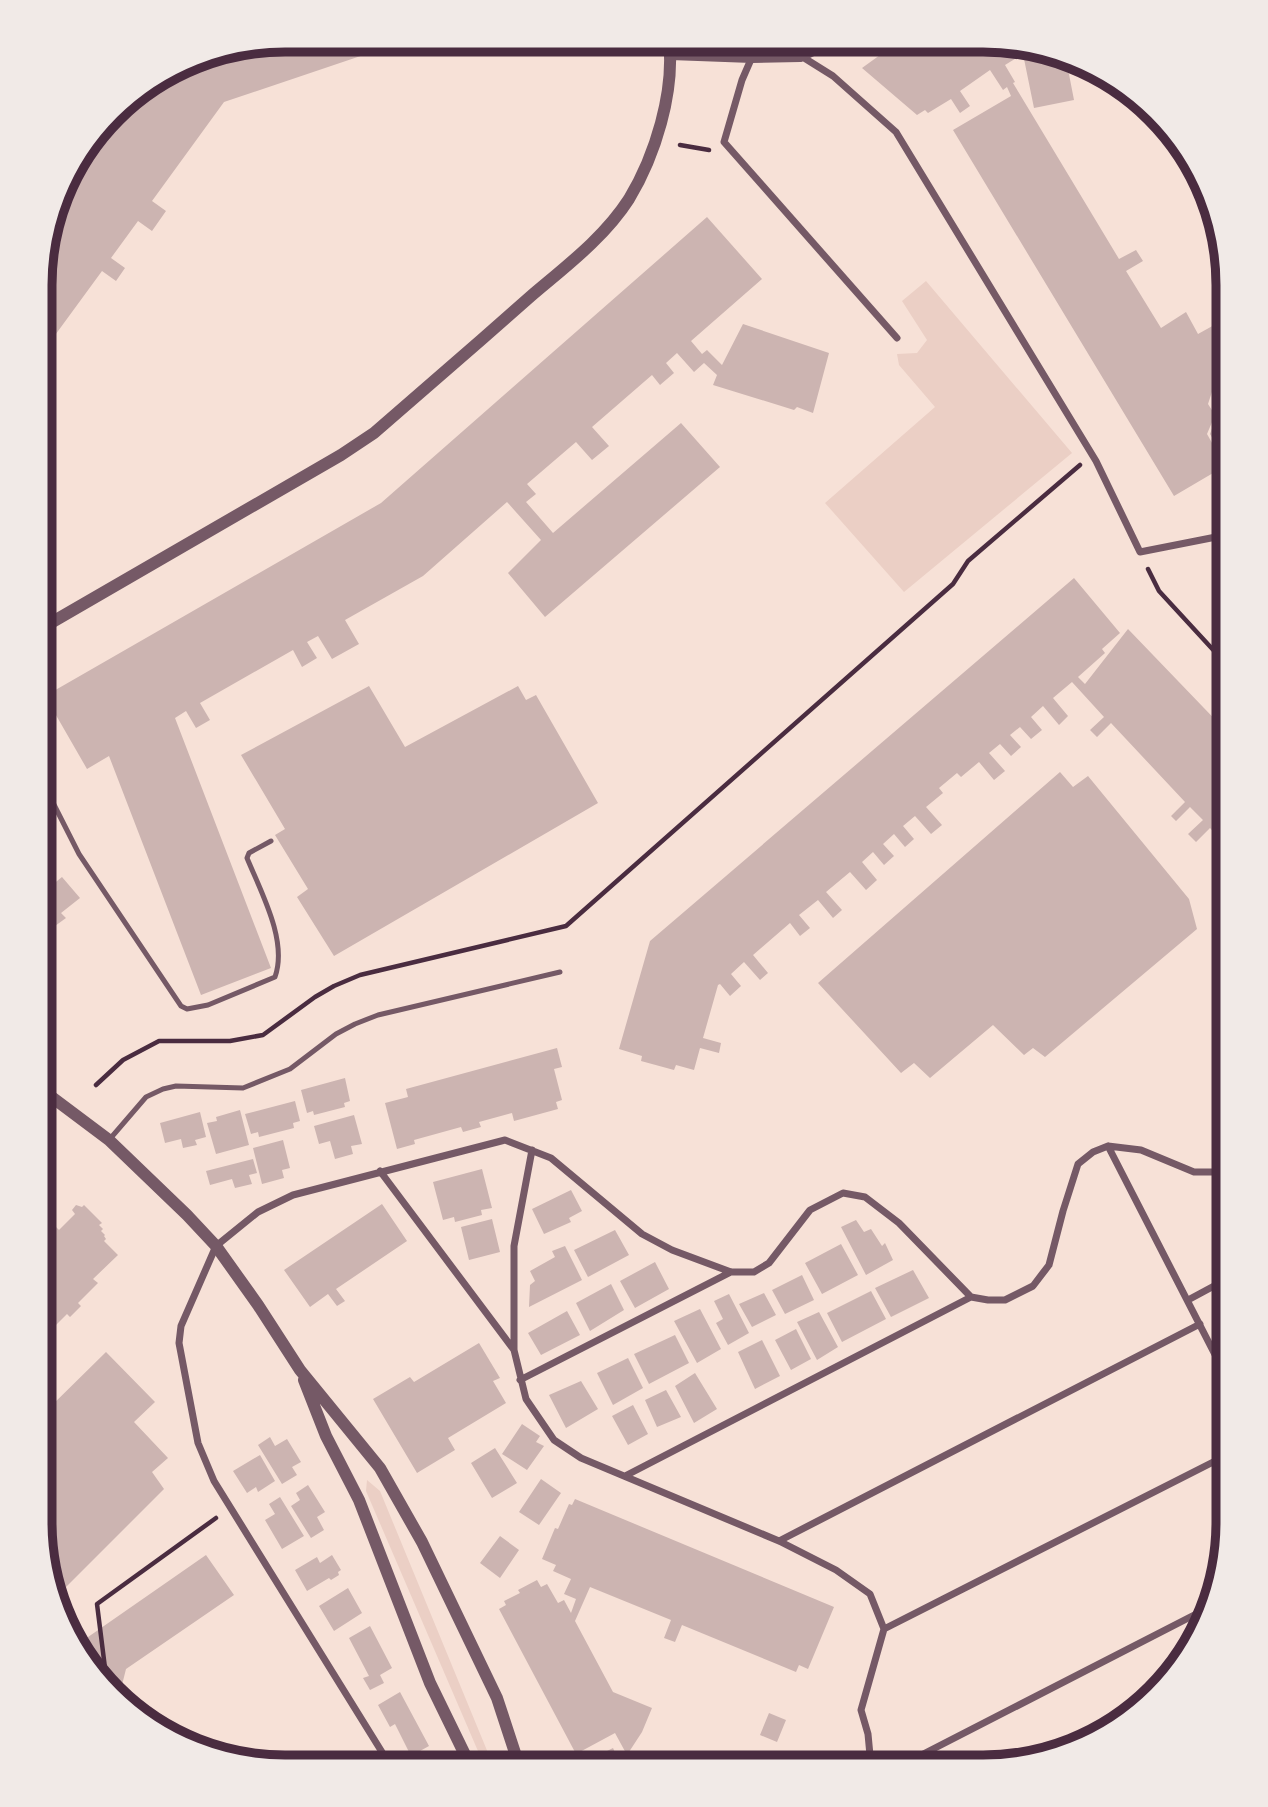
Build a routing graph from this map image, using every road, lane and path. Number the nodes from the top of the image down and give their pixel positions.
1 (670, 52) edge
2 (706, 52) edge
3 (808, 52) edge
4 (800, 56) junction
5 (752, 57) junction
6 (897, 338) dead end
7 (1092, 455) junction
8 (1216, 537) dead end
9 (1140, 552) junction
10 (52, 622) edge
11 (1216, 653) edge
12 (52, 802) edge
13 (271, 841) dead end
14 (560, 972) dead end
15 (96, 1085) dead end
16 (52, 1097) edge
17 (109, 1140) junction
18 (1108, 1146) junction
19 (532, 1150) junction
20 (380, 1171) junction
21 (1215, 1171) edge
22 (216, 1246) junction
23 (731, 1272) junction
24 (1215, 1285) edge
25 (971, 1297) junction
26 (1188, 1300) junction
27 (1200, 1324) junction
28 (514, 1350) junction
29 (1215, 1354) edge
30 (300, 1370) junction
31 (520, 1380) junction
32 (1215, 1461) edge
33 (625, 1476) junction
34 (218, 1516) dead end
35 (779, 1541) junction
36 (1196, 1614) edge
37 (884, 1629) junction
38 (105, 1668) edge
39 (384, 1755) edge
40 (465, 1755) edge
41 (516, 1755) edge
42 (870, 1755) edge
43 (920, 1755) edge

1 - 10 street
2 - 5 street
3 - 4 street
4 - 5 street
4 - 7 street
5 - 6 street
7 - 9 street
7 - 15 path
8 - 9 street
9 - 11 path
12 - 13 lane
14 - 17 lane
16 - 17 street
17 - 22 street
18 - 21 street
18 - 25 street
18 - 26 street
19 - 20 street
19 - 23 street
19 - 28 street
20 - 22 street
20 - 28 street
22 - 30 street
22 - 39 street
23 - 25 street
23 - 31 street
24 - 26 street
25 - 33 street
26 - 27 street
27 - 29 street
27 - 35 street
28 - 31 street
30 - 40 street
30 - 41 street
31 - 33 street
32 - 37 street
33 - 35 street
34 - 38 path
35 - 37 street
36 - 43 street
37 - 42 street

